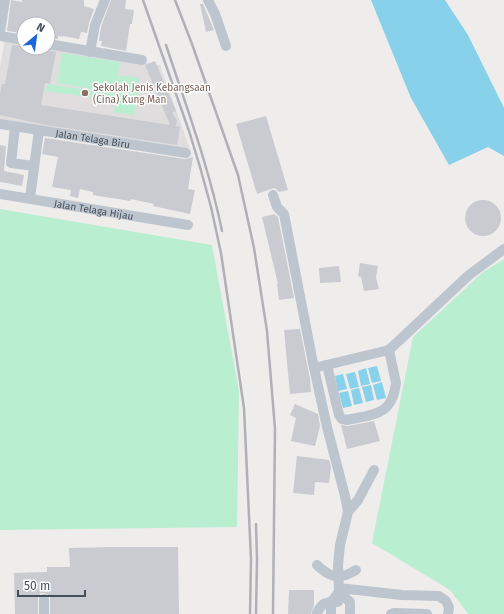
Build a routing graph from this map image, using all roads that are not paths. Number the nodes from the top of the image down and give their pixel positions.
1 (6, 0) edge
2 (105, 0) edge
3 (208, 0) edge
4 (0, 32) edge
5 (0, 36) edge
6 (16, 39) edge
7 (56, 46) edge
8 (226, 46) dead end
9 (90, 52) junction
10 (142, 60) dead end
11 (0, 124) edge
12 (15, 127) junction
13 (39, 130) junction
14 (186, 153) dead end
15 (34, 166) junction
16 (0, 194) edge
17 (273, 195) dead end
18 (30, 198) junction
19 (188, 225) dead end
20 (504, 249) edge
21 (389, 350) junction
22 (327, 365) junction
23 (314, 368) junction
24 (374, 470) dead end
25 (348, 512) junction
26 (317, 565) dead end
27 (356, 570) dead end
28 (338, 576) junction
29 (339, 590) junction
30 (44, 599) dead end
31 (331, 602) junction
32 (350, 602) junction
33 (317, 613) dead end
34 (44, 614) edge
35 (331, 614) edge
36 (350, 614) edge
37 (391, 614) edge
38 (416, 614) edge
39 (427, 614) edge
40 (448, 614) edge

1 - 4 street
2 - 9 street
3 - 8 street
5 - 6 street
7 - 9 street
9 - 10 street
11 - 12 street, Jalan Telaga Biru
12 - 13 street, Jalan Telaga Biru
12 - 15 street
13 - 14 street, Jalan Telaga Biru
13 - 15 street
15 - 18 street
16 - 18 street, Jalan Telaga Hijau
17 - 23 street
18 - 19 street, Jalan Telaga Hijau
20 - 21 street
21 - 22 street
21 - 22 street
22 - 23 street
23 - 25 street
24 - 25 street
25 - 28 street
26 - 28 street
27 - 28 street
28 - 29 street
29 - 31 street
29 - 32 street
29 - 40 street
30 - 34 street
31 - 32 street
31 - 33 street
31 - 35 street
32 - 36 street
37 - 38 street
38 - 39 street

